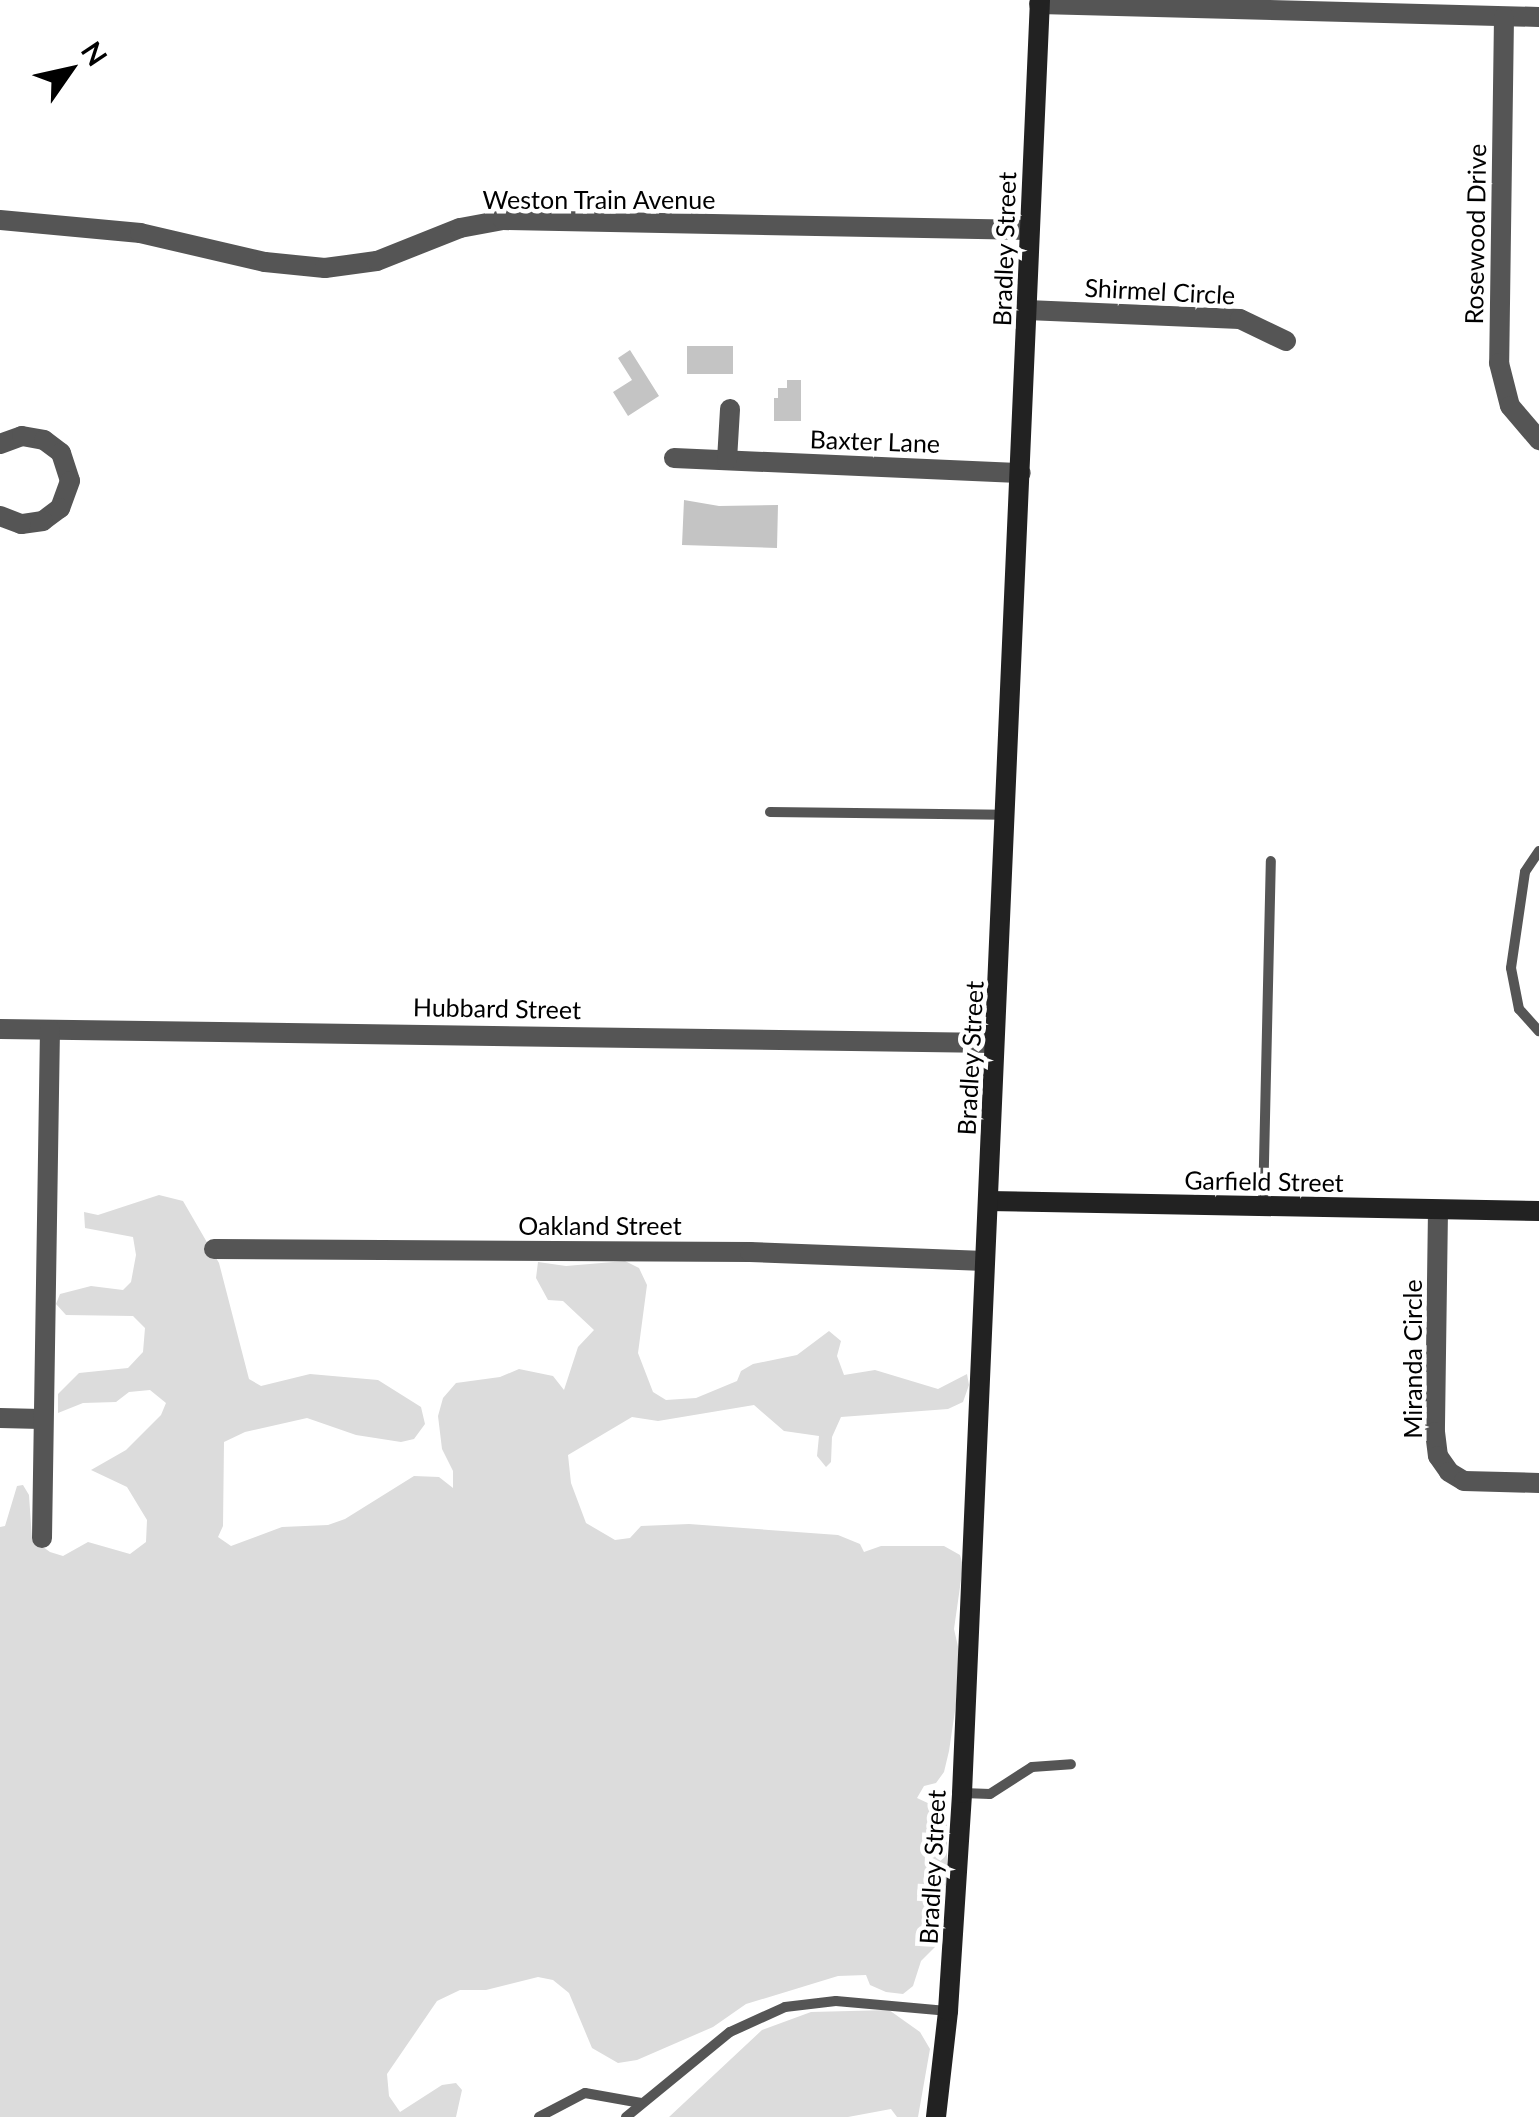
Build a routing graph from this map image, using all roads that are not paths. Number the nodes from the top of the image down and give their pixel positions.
1 (1040, 2) edge
2 (1504, 17) junction
3 (1539, 17) edge
4 (0, 220) edge
5 (1029, 230) junction
6 (1027, 310) junction
7 (1286, 341) dead end
8 (730, 409) dead end
9 (1539, 440) edge
10 (0, 444) edge
11 (674, 458) dead end
12 (726, 460) junction
13 (1022, 472) junction
14 (0, 516) edge
15 (770, 812) dead end
16 (1005, 815) junction
17 (1539, 852) edge
18 (1271, 860) dead end
19 (0, 1030) edge
20 (50, 1030) junction
21 (1539, 1031) edge
22 (994, 1042) junction
23 (988, 1201) junction
24 (1262, 1206) junction
25 (1438, 1210) junction
26 (1539, 1211) edge
27 (214, 1250) dead end
28 (985, 1261) junction
29 (0, 1418) edge
30 (40, 1419) junction
31 (1539, 1483) edge
32 (42, 1538) dead end
33 (1071, 1764) dead end
34 (962, 1792) junction
35 (948, 2012) junction
36 (642, 2103) junction
37 (539, 2117) edge
38 (626, 2117) edge
39 (936, 2117) edge

1 - 2 street
1 - 5 main road, Bradley Street
2 - 3 street
2 - 9 street, Rosewood Drive
4 - 5 street, Weston Train Avenue
5 - 6 main road, Bradley Street
6 - 7 street, Shirmel Circle
6 - 13 main road, Bradley Street
8 - 12 street
10 - 14 street
11 - 12 street, Baxter Lane
12 - 13 street, Baxter Lane
13 - 16 main road, Bradley Street
15 - 16 lane
16 - 22 main road, Bradley Street
17 - 21 lane
18 - 24 lane
19 - 20 street, Hubbard Street
20 - 22 street, Hubbard Street
20 - 30 street
22 - 23 main road, Bradley Street
23 - 24 main road, Garfield Street
23 - 28 main road, Bradley Street
24 - 25 main road, Garfield Street
25 - 26 main road, Garfield Street
25 - 31 street, Miranda Circle
27 - 28 street, Oakland Street
28 - 34 main road, Bradley Street
29 - 30 street
30 - 32 street
33 - 34 lane
34 - 35 main road, Bradley Street
35 - 36 lane
35 - 39 main road, Bradley Street
36 - 37 lane
36 - 38 lane

